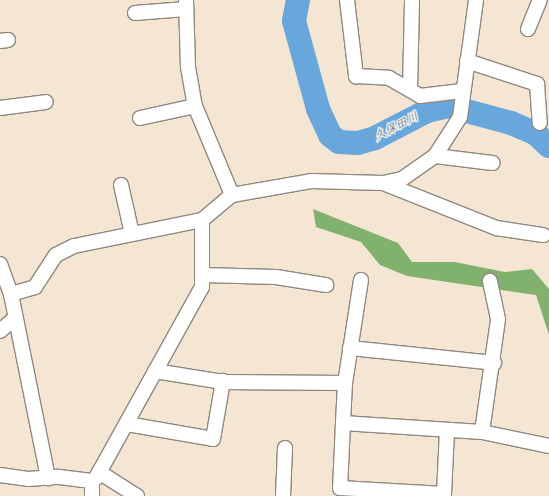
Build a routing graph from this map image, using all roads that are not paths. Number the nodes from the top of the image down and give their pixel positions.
1 (347, 0) edge
2 (412, 0) edge
3 (476, 0) edge
4 (540, 0) edge
5 (186, 5) edge
6 (135, 13) dead end
7 (528, 29) dead end
8 (467, 61) junction
9 (410, 90) junction
10 (463, 96) junction
11 (46, 102) dead end
12 (195, 106) junction
13 (0, 108) edge
14 (140, 118) dead end
15 (540, 123) dead end
16 (435, 156) junction
17 (493, 163) dead end
18 (383, 183) junction
19 (121, 185) dead end
20 (232, 195) junction
21 (202, 220) junction
22 (132, 234) junction
23 (543, 235) dead end
24 (1, 269) edge
25 (203, 275) junction
26 (361, 280) dead end
27 (490, 281) dead end
28 (326, 285) dead end
29 (11, 294) junction
30 (14, 319) junction
31 (0, 331) edge
32 (350, 348) junction
33 (494, 362) junction
34 (155, 371) junction
35 (223, 382) junction
36 (345, 383) junction
37 (343, 423) junction
38 (127, 424) junction
39 (447, 431) junction
40 (482, 432) junction
41 (549, 446) edge
42 (285, 448) dead end
43 (0, 475) edge
44 (96, 477) junction
45 (48, 478) junction
46 (92, 496) edge
47 (136, 496) edge
48 (283, 496) edge

1 - 9 street
2 - 9 street
3 - 8 street
4 - 7 street
5 - 6 street
5 - 12 street
8 - 10 street
8 - 15 street
9 - 10 street
10 - 16 street
11 - 13 street
12 - 14 street
12 - 20 street
16 - 17 street
16 - 18 street
18 - 20 street
18 - 23 street
19 - 22 street
20 - 21 street
21 - 22 street
21 - 25 street
22 - 29 street
24 - 29 street
25 - 28 street
25 - 34 street
26 - 32 street
27 - 33 street
29 - 30 street
30 - 31 street
30 - 45 street
32 - 33 street
32 - 36 street
33 - 40 street
34 - 35 street
34 - 38 street
35 - 36 street
35 - 38 street
36 - 37 street
37 - 39 street
37 - 39 street
38 - 44 street
39 - 40 street
40 - 41 street
42 - 48 street
43 - 45 street
44 - 45 street
44 - 46 street
44 - 47 street

